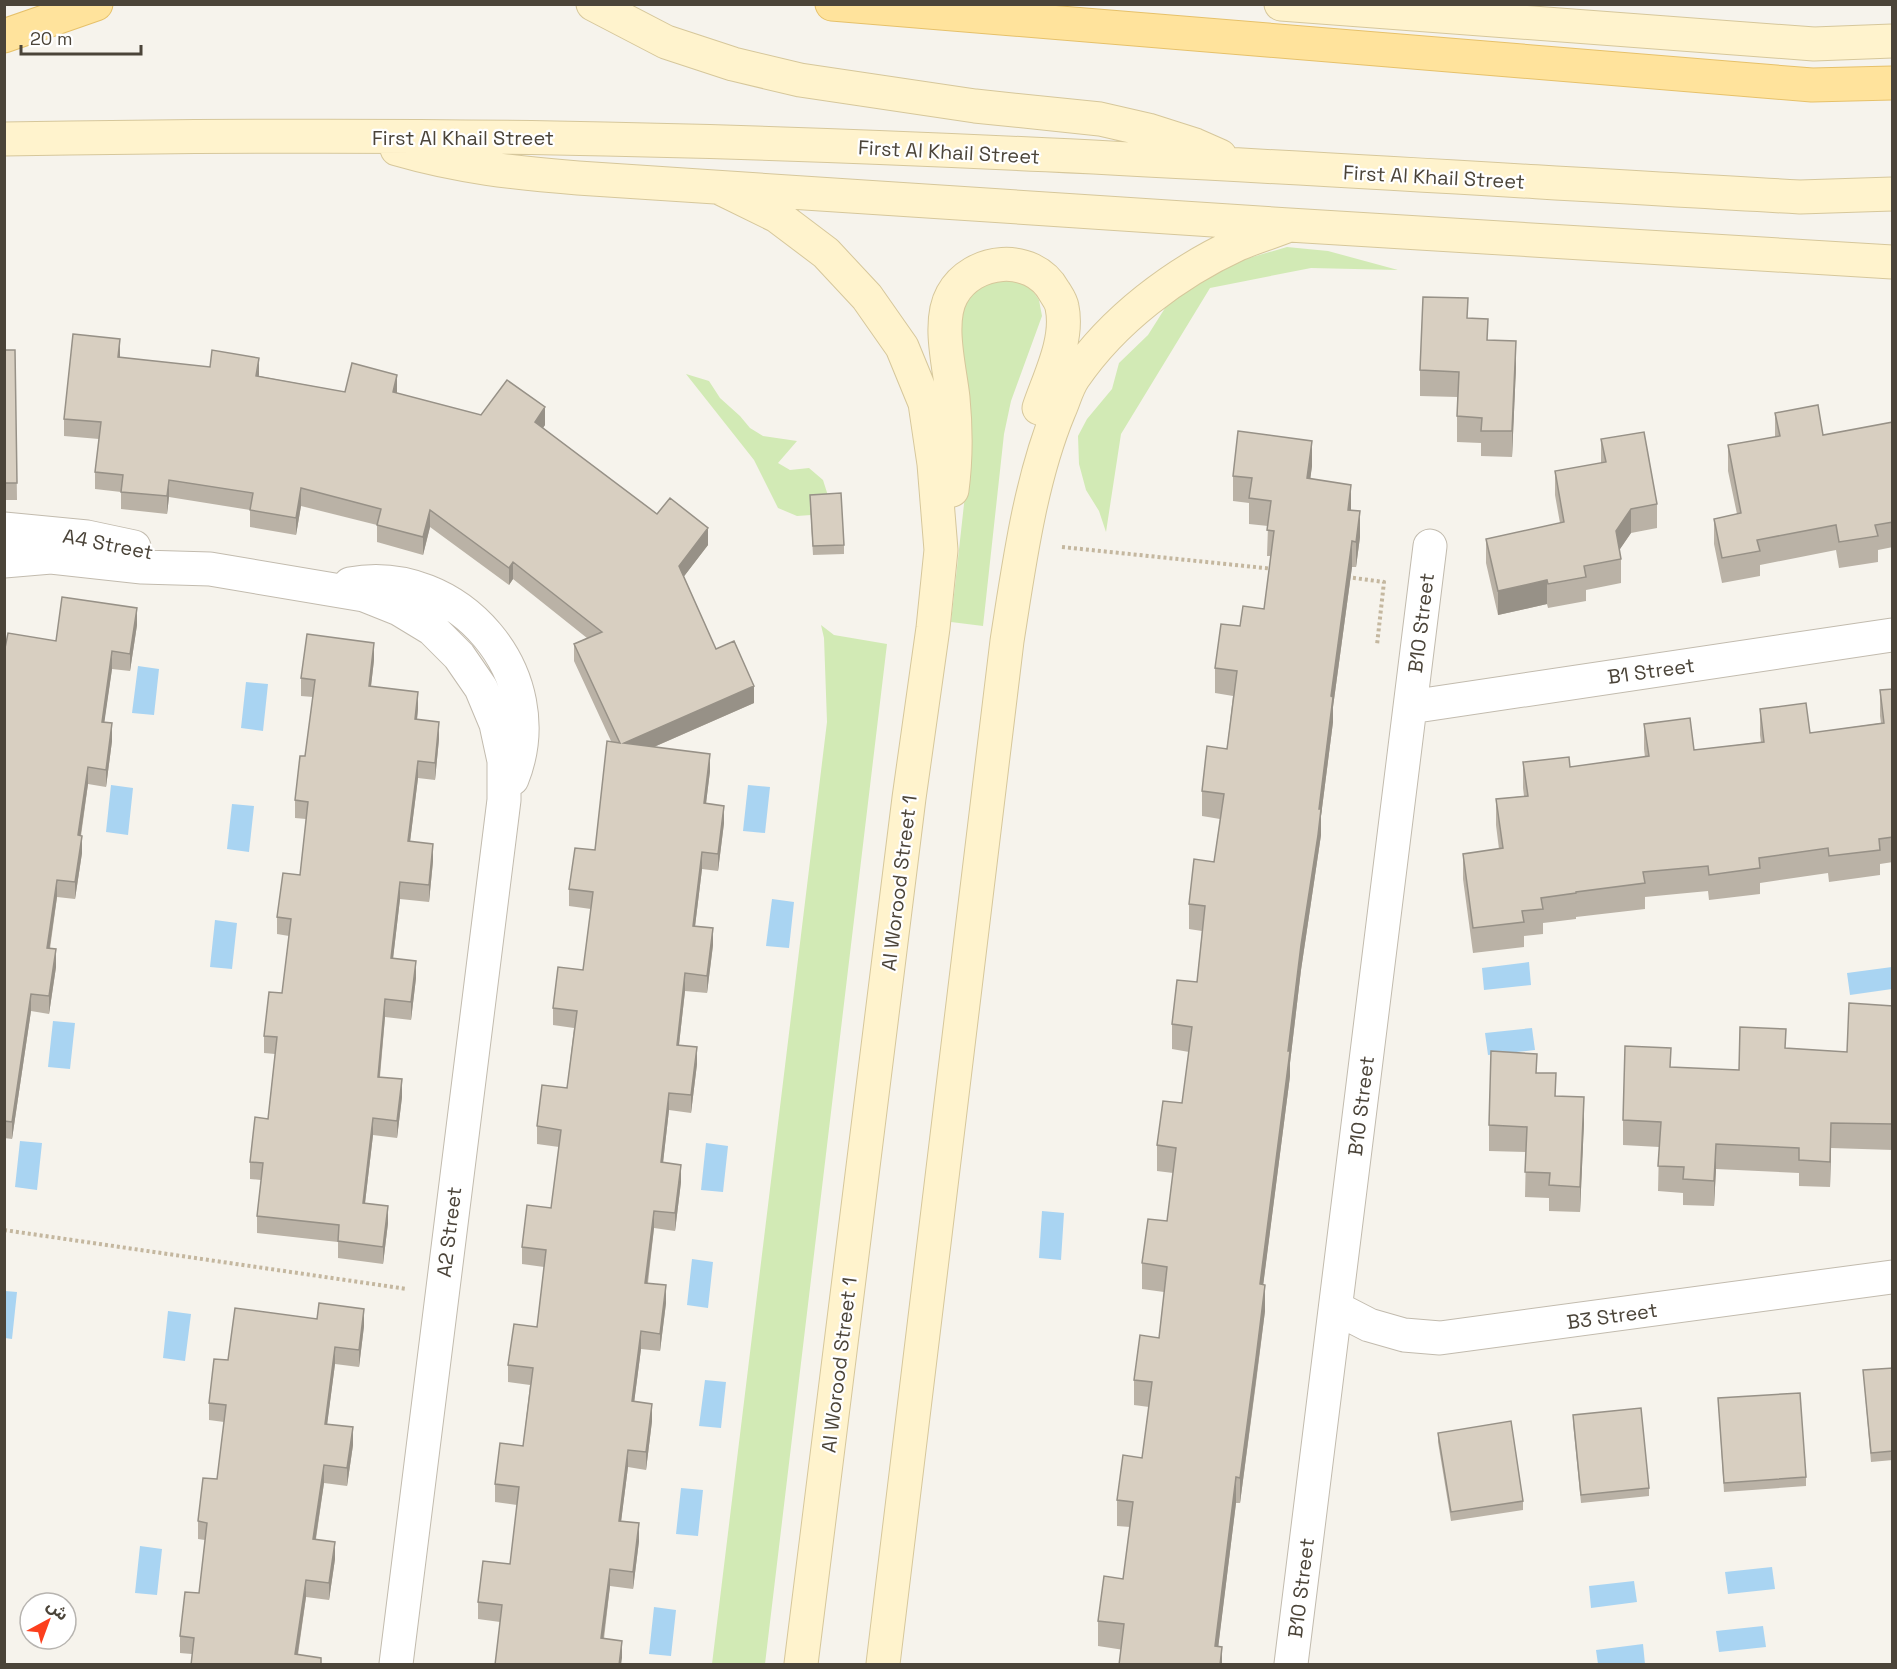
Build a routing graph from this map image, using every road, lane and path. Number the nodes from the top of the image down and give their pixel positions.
1 (96, 4) edge
2 (593, 4) edge
3 (832, 4) edge
4 (1281, 4) edge
5 (4, 36) edge
6 (1893, 41) edge
7 (1893, 83) edge
8 (358, 137) junction
9 (4, 139) edge
10 (1241, 166) junction
11 (722, 189) junction
12 (1893, 194) edge
13 (1289, 225) junction
14 (1893, 262) edge
15 (4, 529) edge
16 (1430, 546) dead end
17 (941, 550) junction
18 (1060, 557) dead end
19 (4, 561) edge
20 (210, 570) junction
21 (1277, 570) edge
22 (1336, 576) edge
23 (1015, 590) junction
24 (1893, 635) edge
25 (1376, 652) dead end
26 (1410, 707) junction
27 (504, 800) joint
28 (4, 1230) edge
29 (1893, 1277) edge
30 (441, 1294) junction
31 (1336, 1308) junction
32 (396, 1665) edge
33 (801, 1665) edge
34 (883, 1665) edge
35 (1291, 1665) edge

1 - 5 main road
2 - 10 street
3 - 7 main road
4 - 6 street
8 - 9 street, First Al Khail Street
8 - 10 street, First Al Khail Street
8 - 11 street
10 - 12 street, First Al Khail Street
11 - 13 street
11 - 17 street, Al Worood Street 1
13 - 14 street
13 - 23 street
15 - 20 street, A4 Street
16 - 26 street, B10 Street
17 - 23 street
17 - 33 street, Al Worood Street 1
18 - 21 path
19 - 20 street, A4 Street
20 - 27 street, A4 Street
22 - 25 path
23 - 34 street
24 - 26 street, B1 Street
26 - 31 street, B10 Street
27 - 30 street, A2 Street
28 - 30 path
29 - 31 street, B3 Street
30 - 32 street, A2 Street
31 - 35 street, B10 Street

